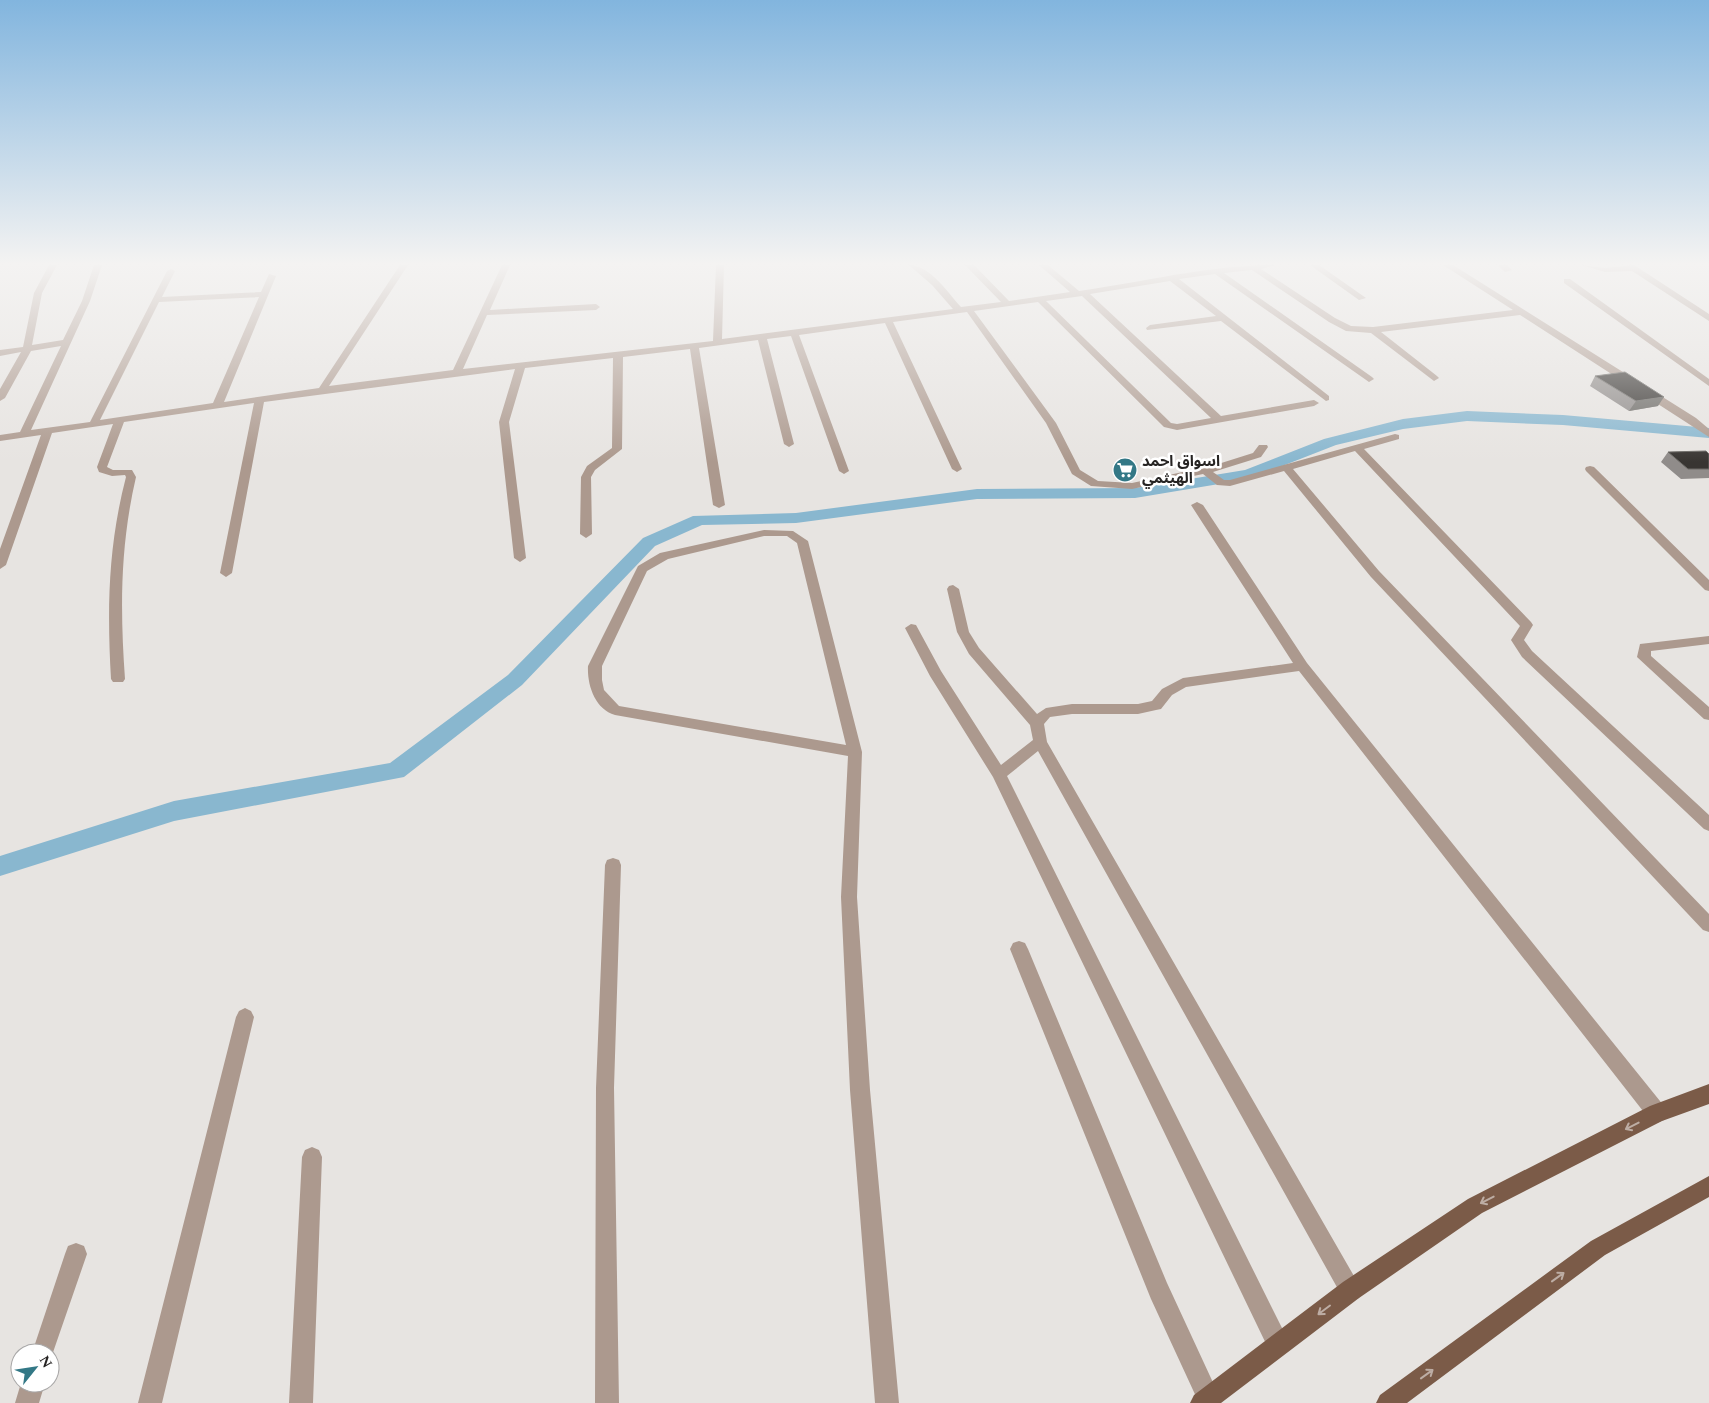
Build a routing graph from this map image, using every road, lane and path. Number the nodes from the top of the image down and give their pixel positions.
1 (31, 330) edge
2 (73, 330) edge
3 (141, 330) edge
4 (249, 330) edge
5 (361, 330) edge
6 (476, 330) edge
7 (717, 330) edge
8 (812, 330) edge
9 (893, 330) edge
10 (979, 330) edge
11 (1072, 330) edge
12 (1121, 330) edge
13 (1239, 330) edge
14 (1302, 330) edge
15 (1373, 330) edge
16 (1550, 330) edge
17 (1635, 330) edge
18 (794, 333) junction
19 (762, 338) junction
20 (68, 342) junction
21 (717, 342) junction
22 (694, 346) junction
23 (27, 349) junction
24 (0, 353) edge
25 (618, 356) junction
26 (521, 366) junction
27 (457, 372) junction
28 (1434, 378) dead end
29 (1369, 379) dead end
30 (1709, 383) edge
31 (322, 390) junction
32 (0, 398) edge
33 (1326, 398) dead end
34 (259, 400) junction
35 (1314, 403) dead end
36 (217, 406) junction
37 (120, 420) junction
38 (1219, 420) junction
39 (1692, 420) junction
40 (1709, 420) edge
41 (94, 423) junction
42 (48, 430) junction
43 (24, 434) junction
44 (1709, 434) edge
45 (1395, 437) dead end
46 (0, 438) edge
47 (790, 444) dead end
48 (1263, 447) dead end
49 (1356, 447) junction
50 (1286, 467) junction
51 (958, 469) dead end
52 (1590, 469) dead end
53 (844, 471) dead end
54 (1205, 471) junction
55 (719, 505) dead end
56 (1197, 505) dead end
57 (586, 534) dead end
58 (520, 558) dead end
59 (0, 565) edge
60 (226, 573) dead end
61 (1709, 587) edge
62 (953, 589) dead end
63 (912, 628) dead end
64 (1709, 640) edge
65 (1302, 666) junction
66 (118, 679) dead end
67 (1709, 715) edge
68 (1037, 723) junction
69 (1040, 742) junction
70 (855, 752) junction
71 (999, 774) junction
72 (1709, 825) edge
73 (613, 865) dead end
74 (1709, 925) edge
75 (1019, 950) dead end
76 (245, 1017) dead end
77 (1709, 1094) edge
78 (1657, 1113) junction
79 (312, 1157) dead end
80 (1709, 1186) edge
81 (76, 1254) dead end
82 (1351, 1290) junction
83 (46, 1343) edge
84 (1278, 1344) junction
85 (1205, 1400) edge
86 (150, 1403) edge
87 (301, 1403) edge
88 (608, 1403) edge
89 (887, 1403) edge
90 (1388, 1403) edge

1 - 23 street
2 - 20 street
3 - 41 street
4 - 36 street
5 - 31 street
6 - 27 street
7 - 21 street
8 - 18 street
9 - 51 street
10 - 54 street
11 - 38 street
12 - 38 street
13 - 33 street
14 - 29 street
15 - 28 street
16 - 39 street
17 - 30 street
18 - 19 street
18 - 53 street
19 - 21 street
19 - 47 street
20 - 23 street
20 - 43 street
21 - 22 street
22 - 25 street
22 - 55 street
23 - 24 street
23 - 32 street
25 - 26 street
25 - 57 street
26 - 27 street
26 - 58 street
27 - 31 street
31 - 34 street
34 - 36 street
34 - 60 street
35 - 38 street
36 - 37 street
37 - 41 street
37 - 66 street
39 - 40 street
39 - 44 street
41 - 42 street
42 - 43 street
42 - 59 street
43 - 46 street
45 - 49 street
48 - 54 street
49 - 50 street
49 - 72 street
50 - 54 street
50 - 74 street
52 - 61 street
56 - 65 street
62 - 68 street
63 - 71 street
64 - 67 street
65 - 68 street
65 - 78 street
68 - 69 street
69 - 71 street
69 - 82 street
70 - 70 street
70 - 89 street
71 - 84 street
73 - 88 street
75 - 85 street
76 - 86 street
77 - 78 main road
78 -> 82 main road
79 - 87 street
90 -> 80 main road
81 - 83 street
82 -> 84 main road
84 - 85 main road

